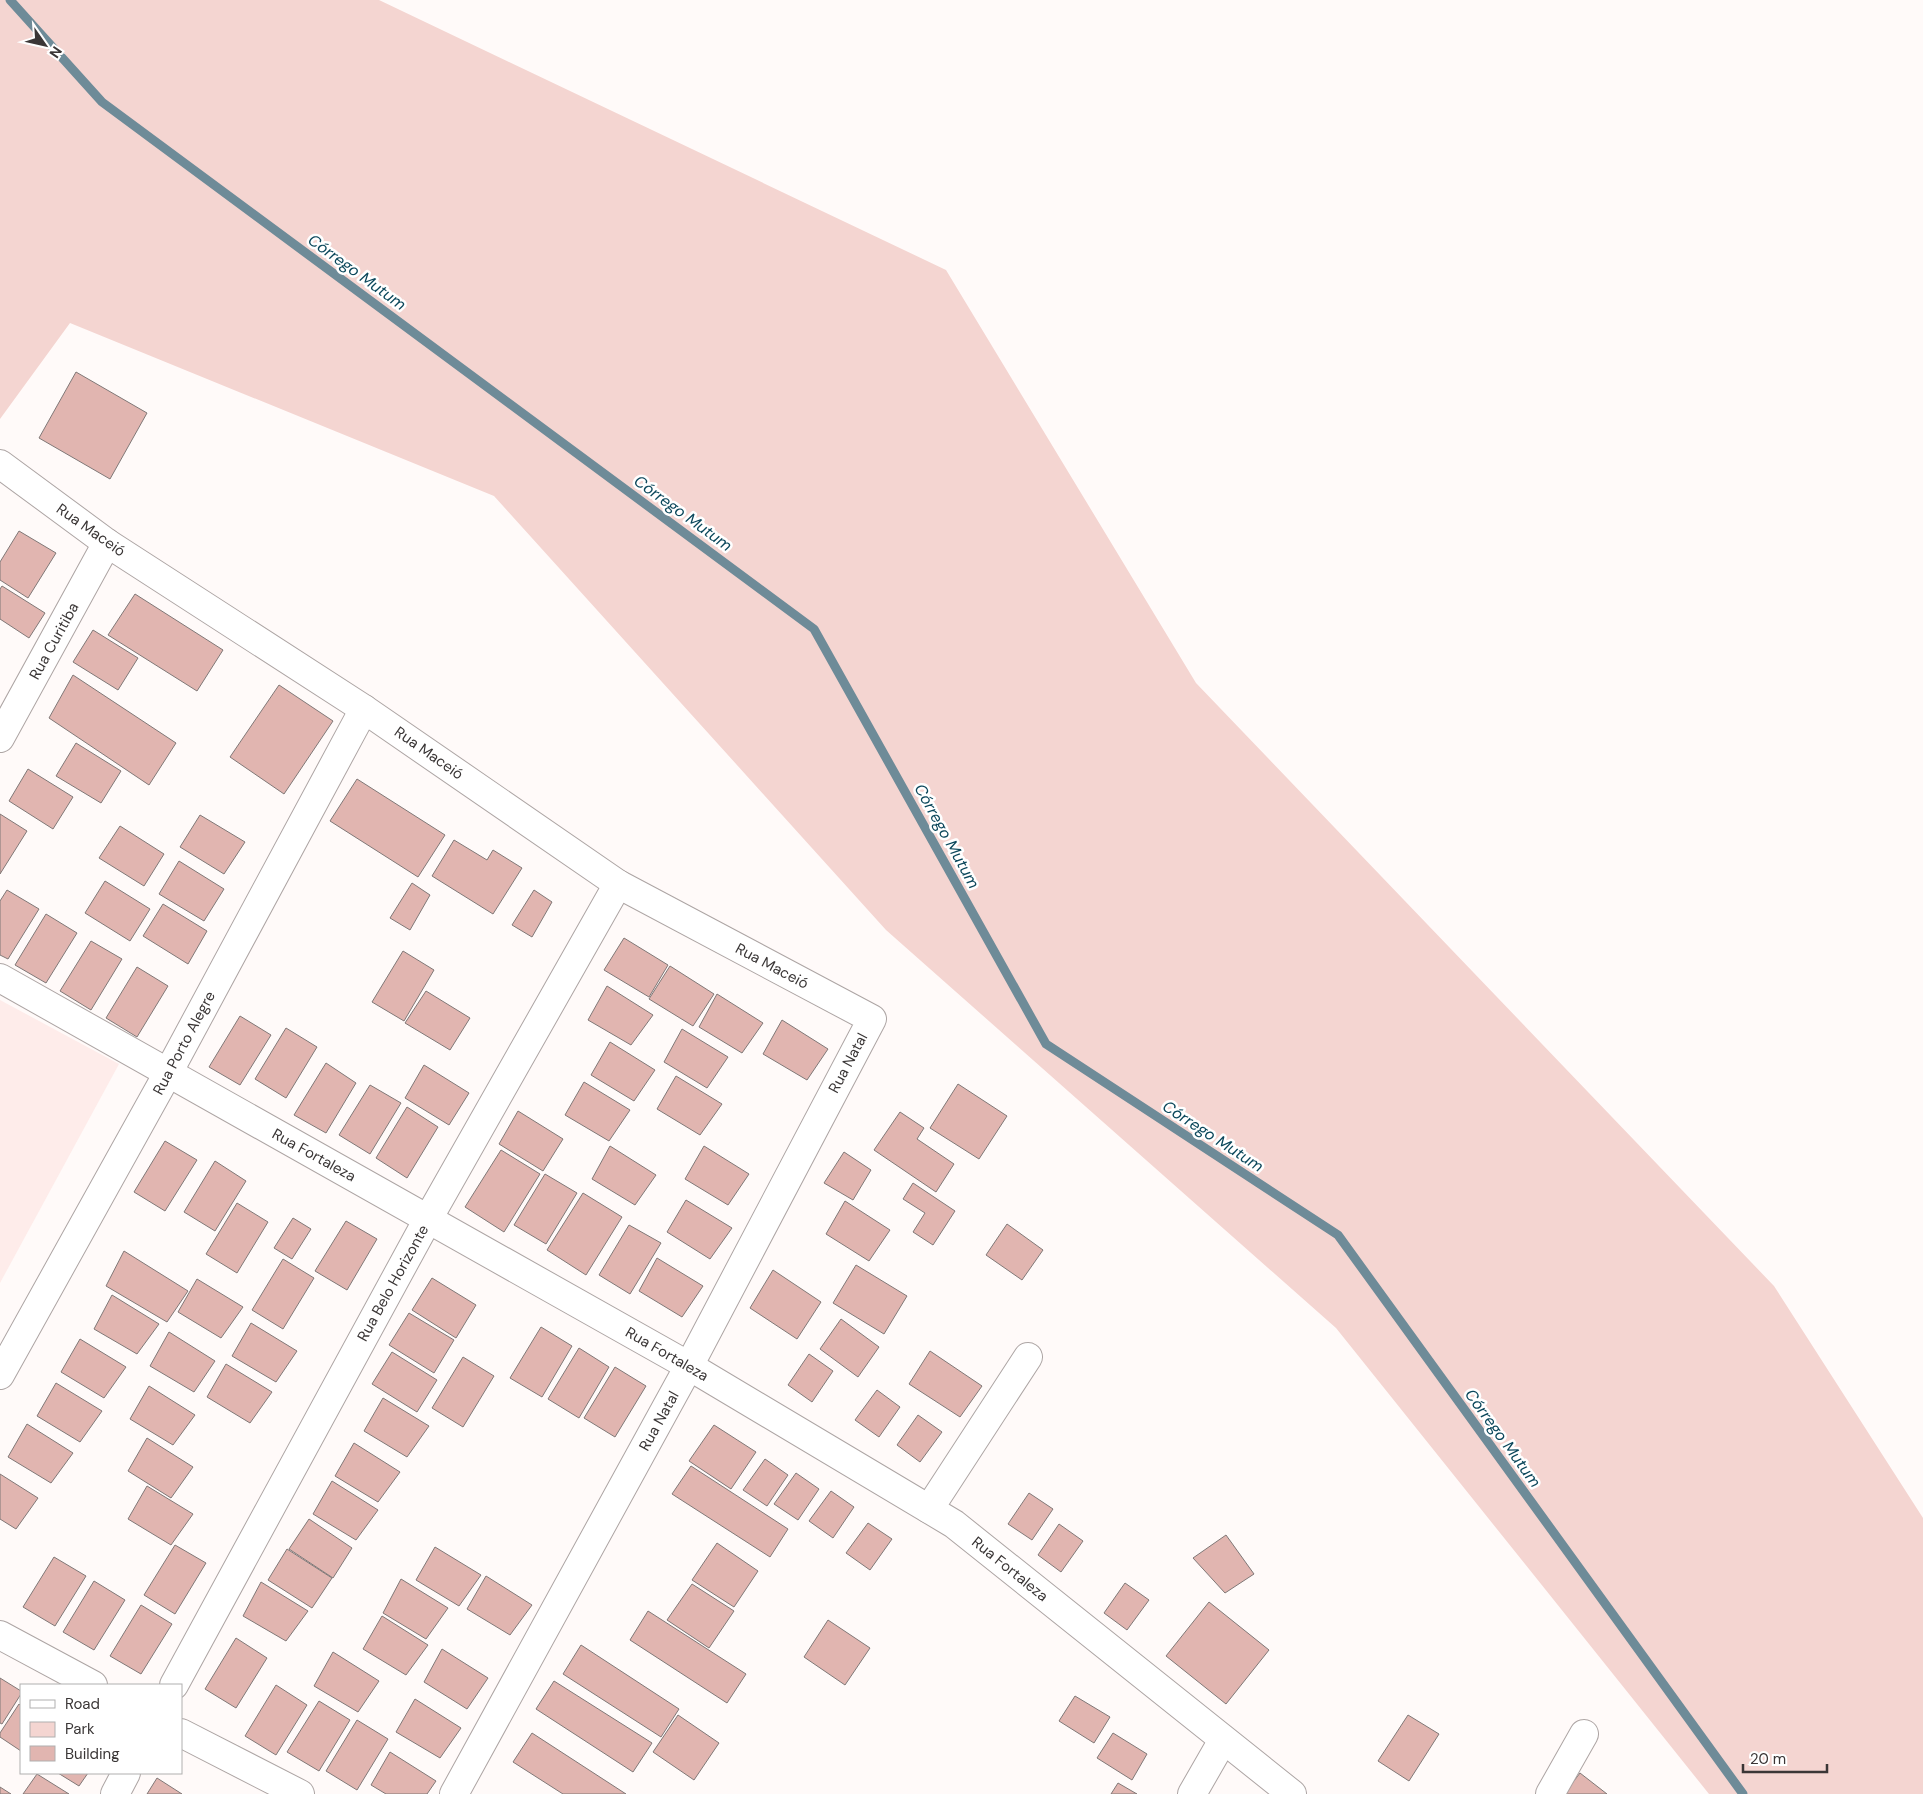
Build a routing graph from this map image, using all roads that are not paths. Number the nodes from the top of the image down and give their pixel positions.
1 (0, 464) edge
2 (108, 543) junction
3 (364, 709) junction
4 (0, 738) edge
5 (618, 884) junction
6 (0, 978) edge
7 (872, 1019) joint
8 (168, 1073) junction
9 (428, 1219) junction
10 (1028, 1357) dead end
11 (689, 1366) junction
12 (0, 1375) edge
13 (929, 1509) junction
14 (0, 1634) edge
15 (91, 1684) edge
16 (175, 1684) edge
17 (182, 1734) edge
18 (1584, 1734) dead end
19 (1223, 1740) junction
20 (125, 1774) edge
21 (114, 1794) edge
22 (300, 1794) edge
23 (454, 1794) edge
24 (1192, 1794) edge
25 (1292, 1794) edge
26 (1550, 1794) edge

1 - 2 street, Rua Maceió
2 - 3 street, Rua Maceió
2 - 4 street, Rua Curitiba
3 - 5 street, Rua Maceió
3 - 8 street, Rua Porto Alegre
5 - 7 street, Rua Maceió
5 - 9 street, Rua Belo Horizonte
6 - 8 street, Rua Fortaleza
7 - 11 street, Rua Natal
8 - 9 street, Rua Fortaleza
8 - 12 street, Rua Porto Alegre
9 - 11 street, Rua Fortaleza
9 - 16 street, Rua Belo Horizonte
10 - 13 street
11 - 13 street, Rua Fortaleza
11 - 23 street, Rua Natal
13 - 19 street, Rua Fortaleza
14 - 15 street
17 - 22 street
18 - 26 street
19 - 24 street
19 - 25 street, Rua Fortaleza
20 - 21 street

